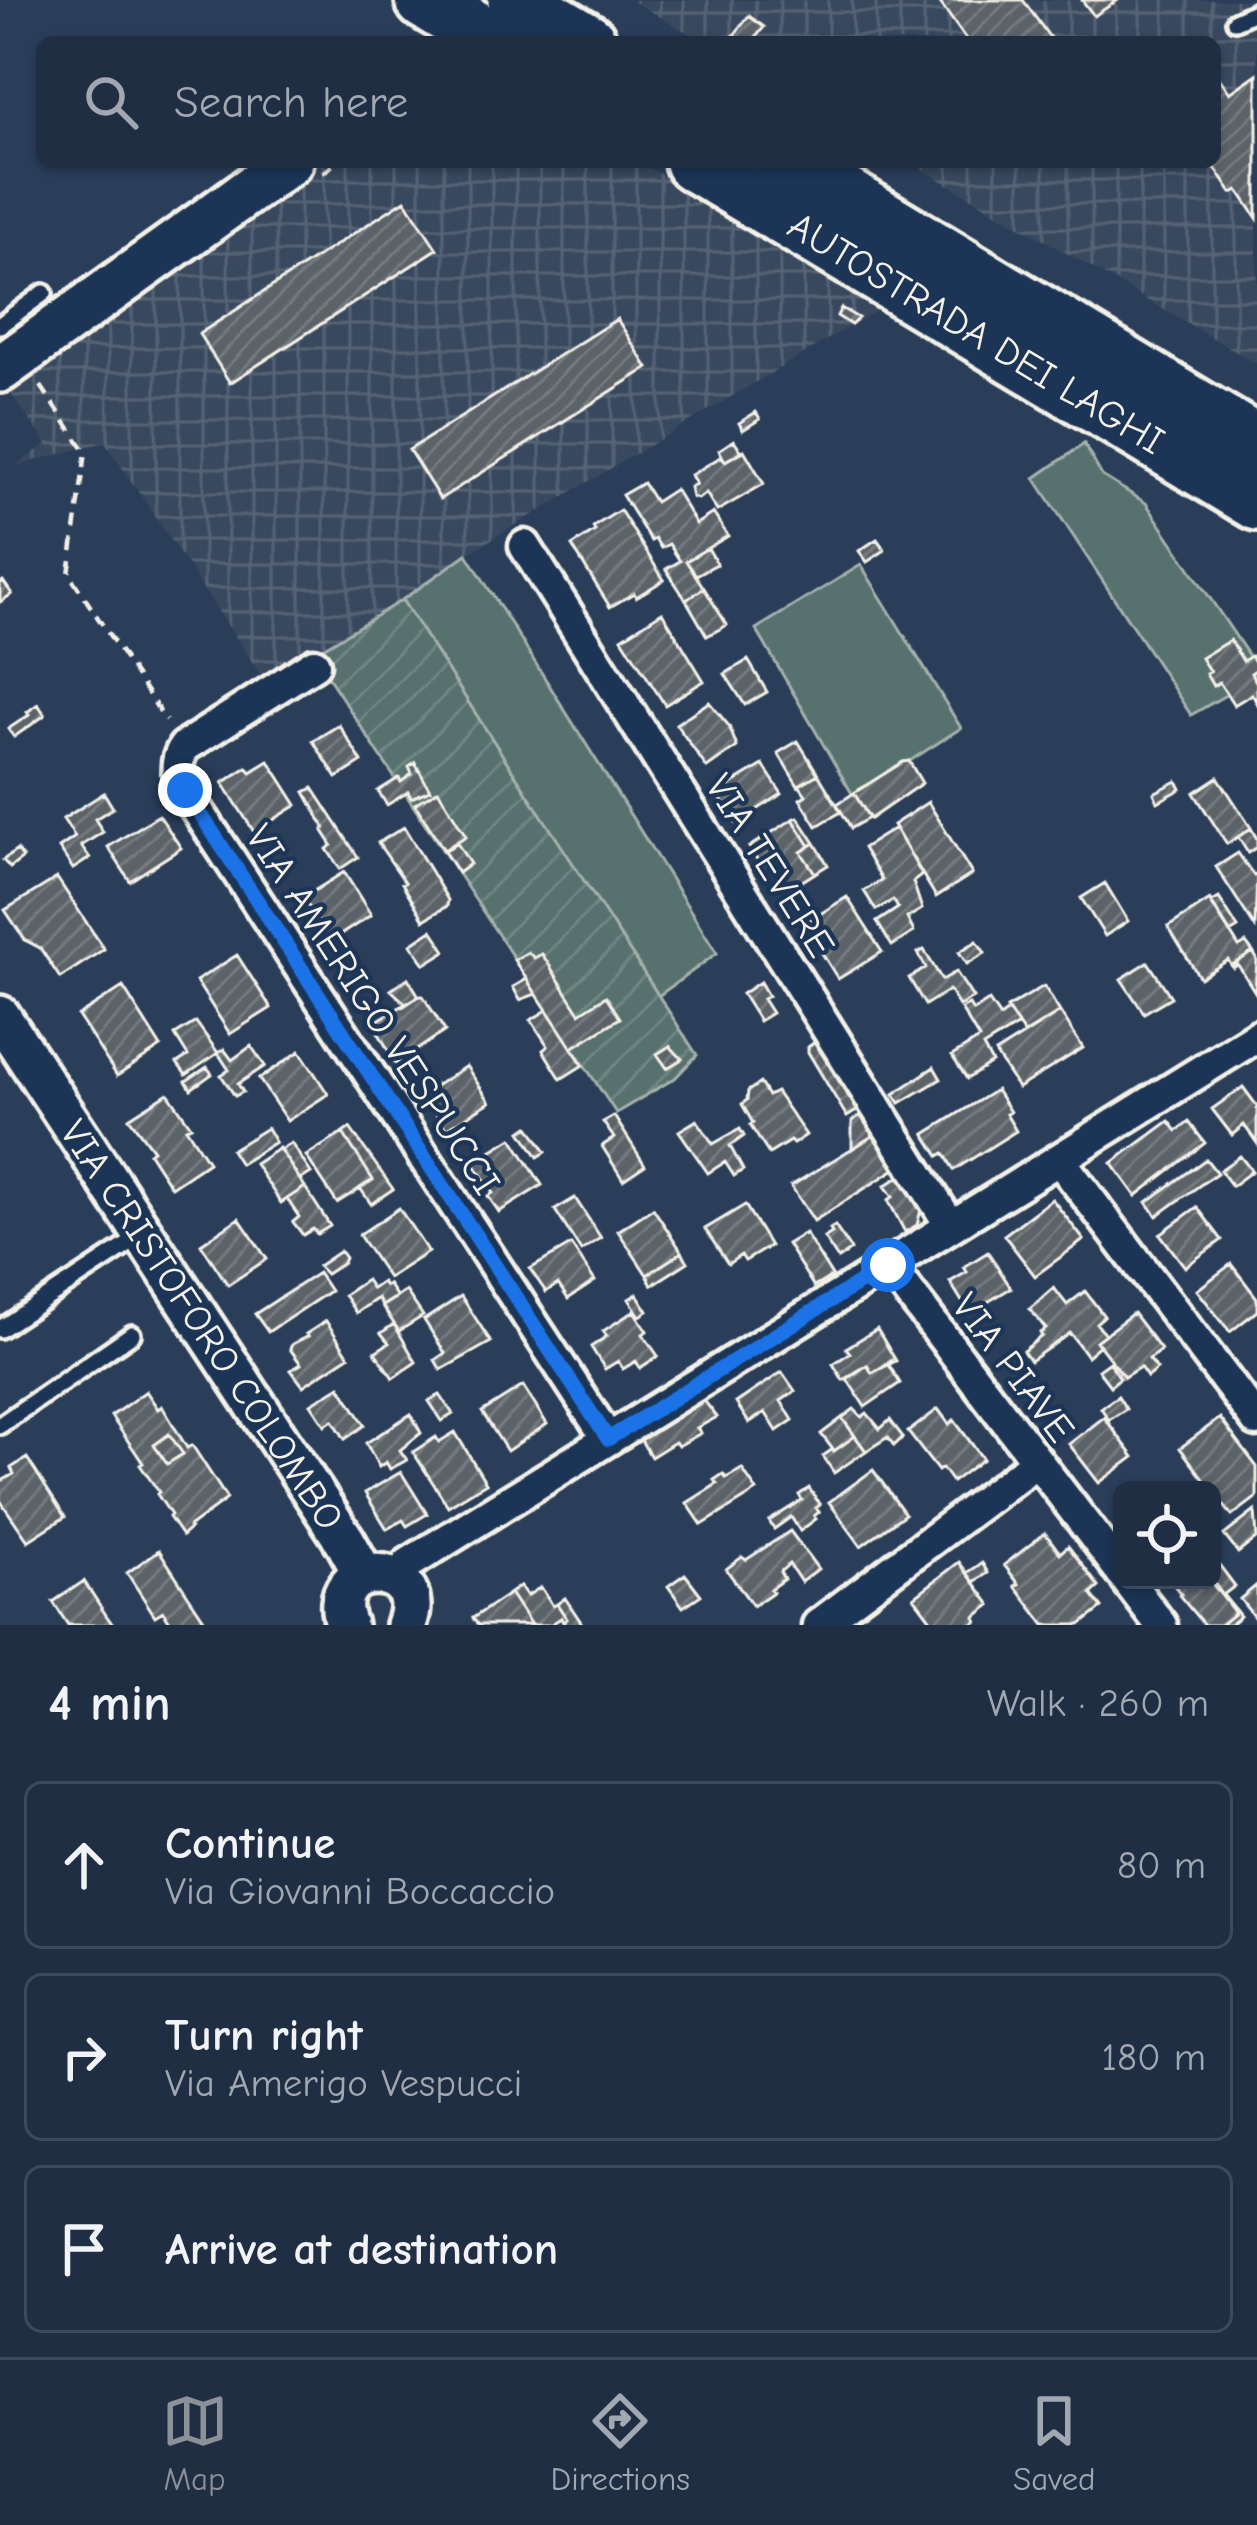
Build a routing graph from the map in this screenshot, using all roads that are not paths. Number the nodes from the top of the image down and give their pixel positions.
1 (425, 0) edge
2 (517, 0) edge
3 (1257, 11) edge
4 (1235, 21) dead end
5 (485, 36) edge
6 (577, 36) edge
7 (281, 168) edge
8 (704, 168) edge
9 (797, 168) edge
10 (44, 292) dead end
11 (0, 325) edge
12 (19, 375) edge
13 (1257, 445) edge
14 (1257, 502) edge
15 (525, 546) dead end
16 (314, 664) dead end
17 (0, 1016) edge
18 (1257, 1036) edge
19 (1059, 1159) junction
20 (951, 1226) junction
21 (143, 1235) junction
22 (888, 1265) junction
23 (0, 1329) edge
24 (132, 1334) dead end
25 (1257, 1421) edge
26 (0, 1425) edge
27 (608, 1439) junction
28 (1037, 1461) junction
29 (1113, 1561) edge
30 (1134, 1589) edge
31 (399, 1604) edge
32 (346, 1625) edge
33 (818, 1625) edge
34 (1161, 1625) edge

1 - 5 highway
2 - 6 highway
3 - 4 lane
7 - 12 main road
8 - 14 highway, AUTOSTRADA DEI LAGHI
9 - 13 highway, AUTOSTRADA DEI LAGHI
10 - 11 lane
15 - 20 street, VIA TEVERE
16 - 27 street, VIA AMERIGO VESPUCCI
17 - 21 street, VIA CRISTOFORO COLOMBO
18 - 19 street
19 - 20 street
19 - 25 street
20 - 22 street
21 - 23 lane
21 - 31 street, VIA CRISTOFORO COLOMBO
22 - 27 street
22 - 28 street, VIA PIAVE
24 - 26 lane
27 - 31 street
28 - 29 street, VIA PIAVE
28 - 33 street
30 - 34 street, VIA PIAVE
31 - 32 street, VIA CRISTOFORO COLOMBO

